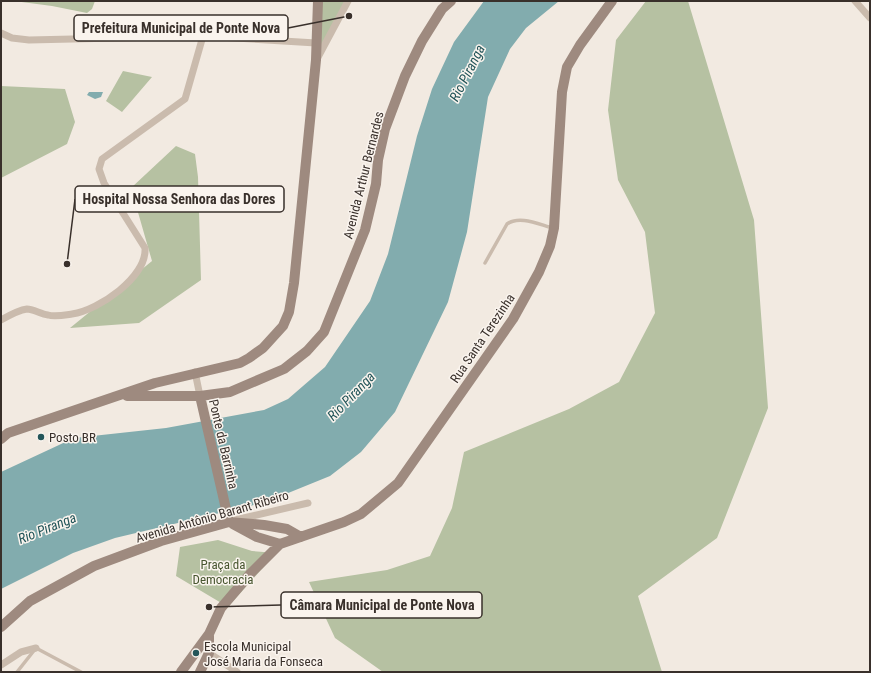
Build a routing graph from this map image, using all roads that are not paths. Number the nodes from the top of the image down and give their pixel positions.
1 (318, 1) edge
2 (348, 1) edge
3 (451, 1) edge
4 (612, 1) edge
5 (855, 1) edge
6 (870, 18) edge
7 (1, 33) edge
8 (203, 36) junction
9 (316, 43) junction
10 (316, 60) junction
11 (554, 228) junction
12 (485, 263) dead end
13 (1, 320) edge
14 (195, 372) junction
15 (200, 396) junction
16 (119, 397) junction
17 (1, 438) edge
18 (308, 503) dead end
19 (228, 519) junction
20 (301, 536) junction
21 (280, 544) junction
22 (1, 627) edge
23 (209, 634) junction
24 (36, 648) junction
25 (208, 653) junction
26 (1, 665) edge
27 (17, 672) edge
28 (81, 672) edge
29 (181, 672) edge
30 (200, 672) edge
31 (237, 672) edge

1 - 9 street
2 - 10 street
3 - 15 street, Avenida Arthur Bernardes
4 - 11 street, Rua Santa Terezinha
5 - 6 street
7 - 8 street
8 - 9 street
8 - 13 street
9 - 10 street
10 - 14 street
11 - 12 lane
11 - 20 street, Rua Santa Terezinha
14 - 15 street
14 - 16 street
15 - 16 street, Avenida Arthur Bernardes
15 - 19 street, Ponte da Barrinha
16 - 17 street
18 - 19 street, Avenida Antônio Barant Ribeiro
19 - 20 street
19 - 21 street
19 - 22 street, Avenida Antônio Barant Ribeiro
20 - 21 street, Rua Santa Terezinha
21 - 23 street
23 - 25 street
23 - 29 street
24 - 26 street
24 - 27 lane
24 - 28 lane
25 - 30 street
25 - 31 street

